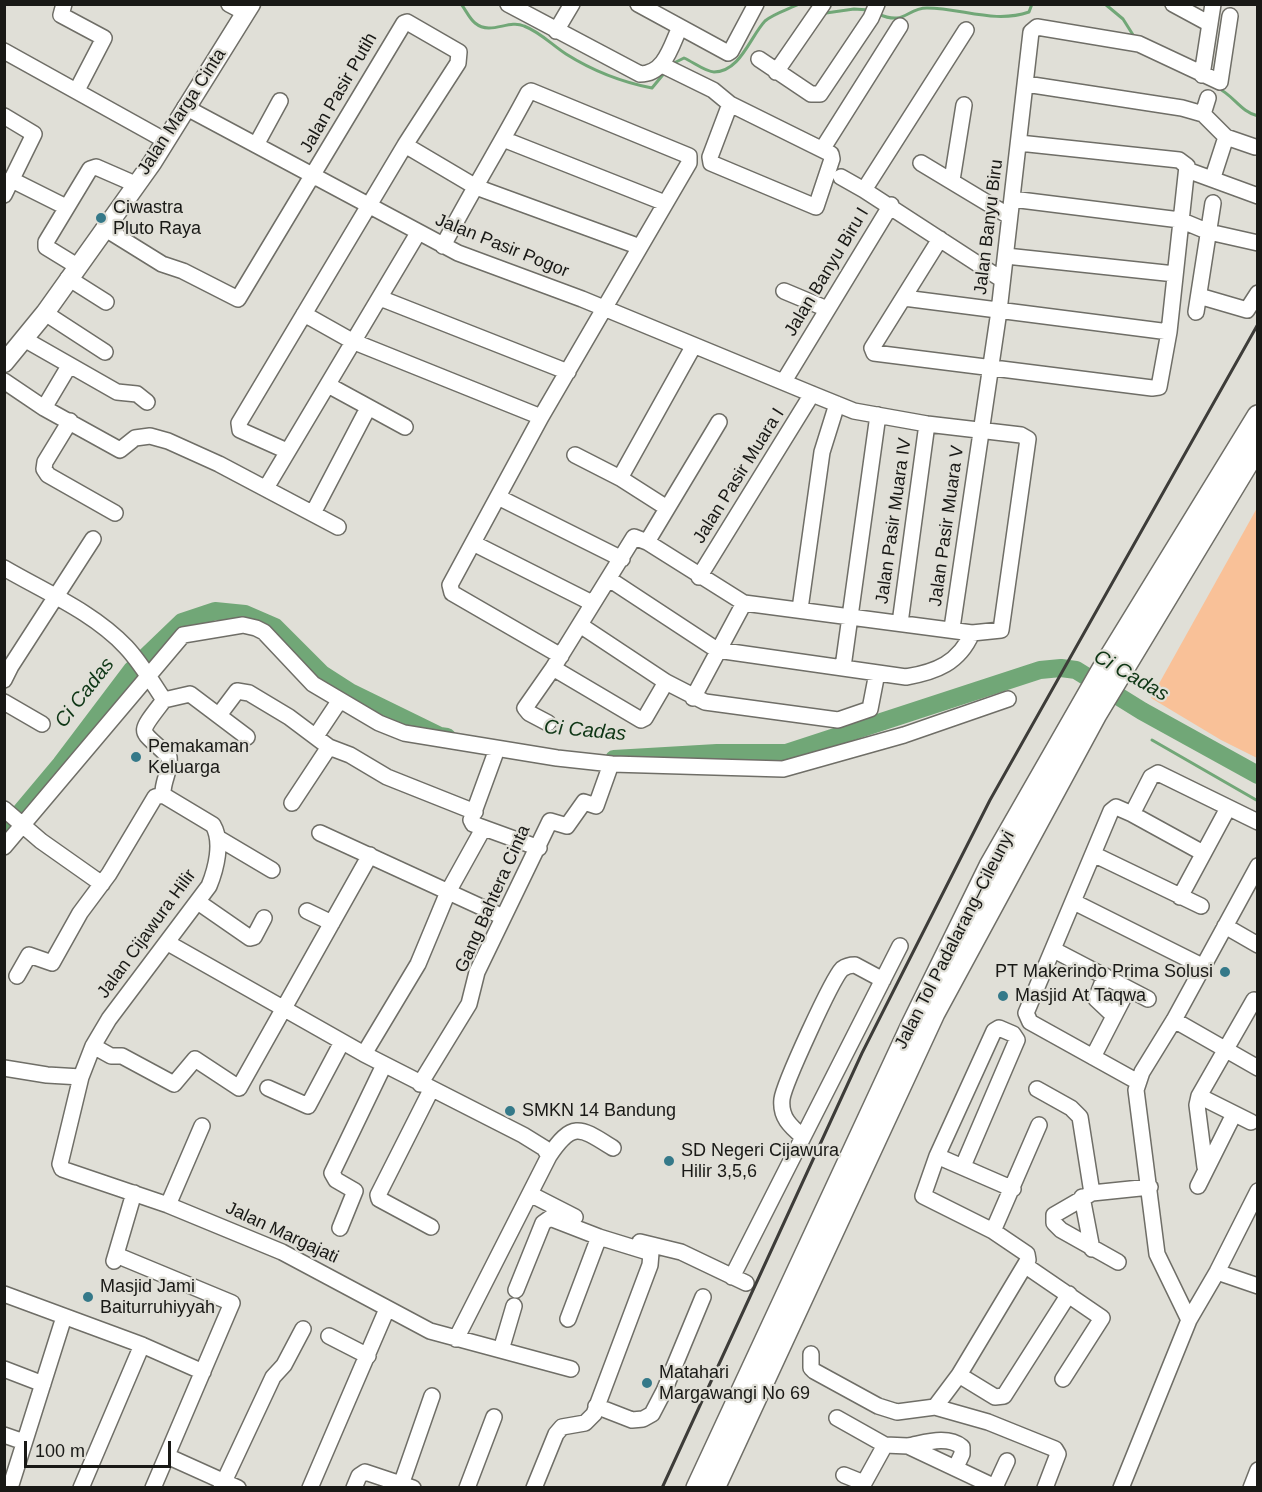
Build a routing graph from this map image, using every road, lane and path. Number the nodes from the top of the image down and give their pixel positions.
1 (64, 4) edge
2 (230, 4) edge
3 (508, 4) edge
4 (572, 4) edge
5 (638, 4) edge
6 (756, 4) edge
7 (1173, 4) edge
8 (1213, 4) edge
9 (248, 9) edge
10 (820, 9) edge
11 (875, 9) edge
12 (1230, 16) dead end
13 (1210, 24) junction
14 (900, 26) dead end
15 (680, 27) junction
16 (966, 30) dead end
17 (556, 31) junction
18 (4, 51) edge
19 (759, 59) dead end
20 (668, 68) junction
21 (776, 72) junction
22 (1202, 75) junction
23 (1026, 84) junction
24 (77, 90) junction
25 (1208, 98) dead end
26 (280, 101) dead end
27 (730, 104) junction
28 (964, 105) dead end
29 (185, 107) junction
30 (1203, 114) junction
31 (4, 116) edge
32 (1226, 137) junction
33 (503, 139) junction
34 (166, 141) junction
35 (1019, 143) junction
36 (405, 145) junction
37 (256, 146) junction
38 (1255, 147) dead end
39 (823, 148) junction
40 (921, 163) dead end
41 (1187, 170) junction
42 (1214, 174) dead end
43 (313, 176) junction
44 (841, 177) dead end
45 (952, 180) junction
46 (135, 184) junction
47 (7, 186) edge
48 (476, 187) junction
49 (864, 190) junction
50 (1257, 196) edge
51 (1012, 199) junction
52 (665, 203) junction
53 (1213, 203) dead end
54 (891, 205) junction
55 (370, 206) junction
56 (64, 211) junction
57 (1009, 216) junction
58 (1180, 220) junction
59 (104, 228) junction
60 (1209, 232) junction
61 (418, 233) junction
62 (940, 239) junction
63 (1257, 243) edge
64 (443, 246) junction
65 (640, 247) junction
66 (1006, 256) junction
67 (72, 272) junction
68 (1175, 274) junction
69 (1001, 279) junction
70 (784, 291) dead end
71 (1257, 293) edge
72 (1199, 296) junction
73 (380, 298) junction
74 (904, 298) junction
75 (106, 302) dead end
76 (606, 309) junction
77 (827, 309) junction
78 (999, 311) junction
79 (1196, 312) dead end
80 (45, 313) junction
81 (304, 314) junction
82 (1169, 332) junction
83 (24, 339) junction
84 (352, 341) junction
85 (693, 347) junction
86 (105, 352) dead end
87 (4, 363) edge
88 (69, 366) junction
89 (991, 368) junction
90 (568, 372) junction
91 (4, 381) edge
92 (784, 381) junction
93 (328, 385) junction
94 (812, 394) junction
95 (147, 402) dead end
96 (837, 404) junction
97 (44, 408) junction
98 (368, 408) junction
99 (878, 415) junction
100 (1257, 416) edge
101 (541, 417) junction
102 (70, 421) junction
103 (719, 422) dead end
104 (927, 424) junction
105 (405, 427) dead end
106 (981, 430) junction
107 (1257, 446) edge
108 (287, 451) junction
109 (575, 455) dead end
110 (620, 478) junction
111 (266, 488) junction
112 (498, 497) junction
113 (667, 508) junction
114 (115, 513) dead end
115 (313, 513) junction
116 (338, 527) dead end
117 (93, 539) dead end
118 (647, 542) junction
119 (473, 543) junction
120 (622, 559) junction
121 (4, 568) edge
122 (699, 577) junction
123 (609, 579) junction
124 (55, 597) junction
125 (592, 603) junction
126 (744, 603) junction
127 (800, 609) junction
128 (849, 617) junction
129 (900, 623) junction
130 (580, 625) junction
131 (952, 628) junction
132 (972, 633) junction
133 (717, 650) junction
134 (557, 662) junction
135 (843, 667) junction
136 (7, 669) edge
137 (1112, 671) junction
138 (145, 673) junction
139 (877, 673) junction
140 (666, 682) junction
141 (693, 698) junction
142 (1008, 699) dead end
143 (164, 700) junction
144 (340, 700) junction
145 (4, 702) edge
146 (1089, 709) junction
147 (219, 715) junction
148 (548, 723) dead end
149 (42, 724) dead end
150 (316, 736) junction
151 (247, 737) dead end
152 (329, 747) junction
153 (497, 749) junction
154 (611, 764) junction
155 (163, 795) junction
156 (292, 803) dead end
157 (1228, 808) junction
158 (475, 812) junction
159 (1132, 814) junction
160 (14, 818) edge
161 (1257, 822) edge
162 (483, 829) junction
163 (320, 833) dead end
164 (218, 838) junction
165 (4, 847) edge
166 (539, 848) junction
167 (1203, 853) junction
168 (1093, 854) junction
169 (370, 855) junction
170 (1257, 866) edge
171 (272, 870) dead end
172 (102, 884) junction
173 (448, 892) junction
174 (1180, 897) junction
175 (198, 902) junction
176 (1074, 902) junction
177 (1201, 906) dead end
178 (307, 911) dead end
179 (503, 917) junction
180 (264, 918) dead end
181 (332, 923) junction
182 (1225, 926) junction
183 (168, 943) junction
184 (1257, 945) edge
185 (900, 946) dead end
186 (1054, 950) junction
187 (1202, 966) junction
188 (17, 976) dead end
189 (1105, 976) junction
190 (883, 980) junction
191 (1128, 989) junction
192 (1256, 998) edge
193 (1148, 999) dead end
194 (283, 1009) junction
195 (1114, 1016) junction
196 (1174, 1020) junction
197 (342, 1042) junction
198 (93, 1046) junction
199 (1225, 1048) junction
200 (364, 1054) junction
201 (1093, 1057) junction
202 (384, 1065) junction
203 (4, 1068) edge
204 (1257, 1068) edge
205 (81, 1077) junction
206 (1138, 1082) junction
207 (426, 1087) junction
208 (268, 1088) dead end
209 (1036, 1089) dead end
210 (1198, 1096) junction
211 (1234, 1114) junction
212 (1251, 1122) dead end
213 (1039, 1125) dead end
214 (202, 1126) dead end
215 (803, 1137) junction
216 (613, 1148) dead end
217 (549, 1156) junction
218 (937, 1156) junction
219 (963, 1166) junction
220 (1205, 1167) junction
221 (1198, 1186) dead end
222 (1013, 1189) junction
223 (1257, 1191) edge
224 (134, 1193) junction
225 (530, 1194) junction
226 (1151, 1194) junction
227 (1087, 1195) junction
228 (168, 1205) junction
229 (430, 1227) dead end
230 (340, 1228) dead end
231 (993, 1231) junction
232 (599, 1237) junction
233 (1092, 1249) junction
234 (1118, 1262) dead end
235 (1026, 1266) junction
236 (1217, 1272) junction
237 (1257, 1286) edge
238 (516, 1290) dead end
239 (4, 1294) edge
240 (1069, 1294) junction
241 (703, 1297) dead end
242 (514, 1306) dead end
243 (387, 1309) junction
244 (64, 1317) junction
245 (568, 1319) dead end
246 (1189, 1320) junction
247 (303, 1329) dead end
248 (329, 1336) dead end
249 (456, 1339) junction
250 (142, 1345) junction
251 (501, 1350) junction
252 (811, 1354) dead end
253 (368, 1356) junction
254 (4, 1369) edge
255 (571, 1369) dead end
256 (203, 1372) junction
257 (959, 1375) junction
258 (1063, 1379) dead end
259 (43, 1384) junction
260 (432, 1396) dead end
261 (596, 1406) junction
262 (935, 1407) junction
263 (494, 1417) dead end
264 (837, 1418) dead end
265 (4, 1435) edge
266 (24, 1442) junction
267 (885, 1445) junction
268 (908, 1446) junction
269 (168, 1456) junction
270 (1007, 1461) dead end
271 (956, 1467) junction
272 (1257, 1470) edge
273 (844, 1475) dead end
274 (407, 1485) edge
275 (228, 1486) edge
276 (1125, 1486) edge
277 (996, 1487) edge
278 (10, 1488) edge
279 (81, 1488) edge
280 (153, 1488) edge
281 (310, 1488) edge
282 (354, 1488) edge
283 (467, 1488) edge
284 (534, 1488) edge
285 (697, 1488) edge
286 (714, 1488) edge
287 (1045, 1488) edge
288 (1251, 1488) edge

1 - 24 street
2 - 9 street
3 - 17 street
4 - 17 street
5 - 15 street
6 - 15 street
7 - 13 street
8 - 13 street
9 - 29 main road, Jalan Marga Cinta
10 - 21 street
11 - 21 street
12 - 22 street
13 - 22 street
14 - 39 street
15 - 20 street
16 - 49 street
17 - 20 street
18 - 24 street
19 - 21 street
20 - 27 street
22 - 23 street, Jalan Banyu Biru
23 - 30 street
23 - 35 street, Jalan Banyu Biru
24 - 34 street
25 - 30 street
26 - 37 street
27 - 39 street
27 - 39 street
28 - 45 street
29 - 34 main road, Jalan Marga Cinta
29 - 37 street, Jalan Pasir Pogor
30 - 32 street
31 - 47 street
32 - 38 street
32 - 42 street
33 - 48 street
33 - 52 street
33 - 52 street
34 - 46 main road, Jalan Marga Cinta
35 - 41 street
35 - 51 street, Jalan Banyu Biru
36 - 43 street, Jalan Pasir Putih
36 - 48 street
36 - 55 street
37 - 43 street, Jalan Pasir Pogor
40 - 45 street
41 - 50 street
41 - 58 street
43 - 55 street, Jalan Pasir Pogor
43 - 59 street
44 - 49 street
45 - 57 street
46 - 56 street
46 - 59 main road, Jalan Marga Cinta
47 - 56 street
48 - 64 street
48 - 65 street
49 - 54 street
51 - 57 street, Jalan Banyu Biru
51 - 58 street
52 - 65 street
53 - 60 street
54 - 62 street, Jalan Banyu Biru I
54 - 77 street, Jalan Banyu Biru I
55 - 61 street, Jalan Pasir Pogor
55 - 81 street
56 - 67 street
57 - 66 street, Jalan Banyu Biru
58 - 60 street
58 - 68 street
59 - 67 main road, Jalan Marga Cinta
60 - 63 street
60 - 72 street
61 - 64 street, Jalan Pasir Pogor
61 - 73 street
62 - 69 street, Jalan Banyu Biru I
62 - 74 street
64 - 76 street, Jalan Pasir Pogor
65 - 76 street
66 - 68 street
66 - 69 street, Jalan Banyu Biru
67 - 75 street
67 - 80 main road, Jalan Marga Cinta
68 - 82 street
69 - 78 street, Jalan Banyu Biru
70 - 77 street
71 - 72 street
72 - 79 street
73 - 84 street
73 - 90 street
74 - 78 street
74 - 89 street
76 - 85 street, Jalan Pasir Pogor
76 - 90 street
77 - 92 street, Jalan Banyu Biru I
78 - 82 street
78 - 89 street, Jalan Banyu Biru
80 - 83 main road, Jalan Marga Cinta
80 - 86 street
81 - 84 street
81 - 108 street
82 - 89 street
83 - 87 main road, Jalan Marga Cinta
83 - 88 street
84 - 93 street
84 - 101 street
85 - 92 street, Jalan Pasir Pogor
85 - 110 street
88 - 95 street
88 - 97 street
89 - 106 street, Jalan Banyu Biru
90 - 101 street
91 - 97 street
92 - 94 street, Jalan Pasir Pogor
93 - 98 street
93 - 108 street
94 - 96 street, Jalan Pasir Pogor
94 - 122 street, Jalan Pasir Muara I
96 - 99 street, Jalan Pasir Pogor
96 - 127 street
97 - 102 street
98 - 105 street
98 - 115 street
99 - 104 street, Jalan Pasir Pogor
99 - 128 street
100 - 137 highway, Jalan Tol Padalarang–Cileunyi
101 - 112 street
102 - 111 street
102 - 114 street
103 - 113 street
104 - 106 street, Jalan Pasir Pogor
104 - 129 street, Jalan Pasir Muara IV
106 - 131 street, Jalan Pasir Muara V
106 - 132 street, Jalan Pasir Pogor
107 - 137 highway, Jalan Tol Padalarang–Cileunyi
108 - 111 street
109 - 110 street
110 - 113 street
111 - 115 street
112 - 119 street
112 - 120 street
113 - 118 street
115 - 116 street
117 - 124 street
118 - 120 street
118 - 122 street
119 - 125 street
119 - 134 street
120 - 123 street
121 - 124 street
122 - 126 street
123 - 125 street
123 - 133 street
124 - 136 street
124 - 138 street
125 - 130 street
126 - 127 street
126 - 133 street
127 - 128 street
128 - 129 street
128 - 135 street
129 - 131 street
130 - 134 street
130 - 140 street
131 - 132 street
132 - 139 street
133 - 135 street
133 - 141 street
134 - 140 street
134 - 148 street
135 - 139 street
137 - 146 highway, Jalan Tol Padalarang–Cileunyi
138 - 143 street
138 - 144 street
138 - 160 street
139 - 141 street
140 - 141 street
142 - 154 street
143 - 147 street
143 - 155 street
144 - 150 street
144 - 153 street
145 - 149 street
146 - 285 highway, Jalan Tol Padalarang–Cileunyi
146 - 286 highway, Jalan Tol Padalarang–Cileunyi
147 - 150 street
147 - 151 street
150 - 152 street
152 - 156 street
152 - 158 street
153 - 154 street
153 - 158 street
154 - 166 street, Gang Bahtera Cinta
155 - 164 street
155 - 172 street
157 - 159 street
157 - 161 street
157 - 167 street
158 - 162 street
159 - 167 street
159 - 168 street
160 - 165 street
160 - 172 street
162 - 166 street
162 - 173 street
163 - 169 street
164 - 171 street
164 - 175 street, Jalan Cijawura Hilir
166 - 179 street, Gang Bahtera Cinta
167 - 174 street
168 - 174 street
168 - 176 street
169 - 173 street
169 - 181 street
170 - 182 street
172 - 188 street
173 - 179 street
173 - 200 street
174 - 177 street
175 - 180 street
175 - 183 street, Jalan Cijawura Hilir
176 - 186 street
176 - 187 street
178 - 181 street
179 - 207 street, Gang Bahtera Cinta
181 - 194 street
182 - 184 street
182 - 187 street
183 - 194 street
183 - 198 street, Jalan Cijawura Hilir
185 - 190 street
186 - 189 street
186 - 201 street
187 - 196 street
189 - 191 street
189 - 195 street
190 - 215 street
190 - 215 street
191 - 193 street
191 - 195 street
192 - 199 street
194 - 197 street
194 - 198 street
195 - 201 street
196 - 199 street
196 - 206 street
197 - 200 street
197 - 208 street
198 - 205 street, Jalan Cijawura Hilir
199 - 204 street
199 - 210 street
200 - 202 street
201 - 206 street
202 - 207 street
202 - 230 street
203 - 205 street
205 - 224 street, Jalan Margajati
206 - 226 street
207 - 217 street
207 - 229 street, Gang Bahtera Cinta
209 - 227 street
210 - 211 street
210 - 220 street
211 - 212 street
211 - 220 street
213 - 222 street
214 - 228 street
215 - 225 street
216 - 217 street
217 - 225 street
218 - 219 street
218 - 219 street
218 - 231 street
219 - 222 street
220 - 221 street
222 - 231 street
223 - 236 street
224 - 228 street, Jalan Margajati
224 - 256 street
225 - 249 street
226 - 227 street
226 - 246 street
227 - 233 street
227 - 233 street
228 - 243 street, Jalan Margajati
231 - 235 street
232 - 238 street
232 - 245 street
232 - 261 street
233 - 234 street
235 - 240 street
235 - 257 street
236 - 237 street
236 - 246 street
239 - 244 street
240 - 257 street
240 - 258 street
241 - 261 street
242 - 251 street
243 - 249 street, Jalan Margajati
243 - 253 street
244 - 250 street
244 - 259 street
246 - 276 street
247 - 275 street
248 - 253 street
249 - 251 street, Jalan Margajati
250 - 256 street
250 - 279 street
251 - 255 street, Jalan Margajati
252 - 262 street
253 - 281 street
254 - 259 street
256 - 269 street
257 - 262 street
259 - 266 street
260 - 274 street
261 - 284 street
262 - 287 street
263 - 283 street
264 - 267 street
265 - 266 street
266 - 278 street
267 - 268 street
267 - 273 street
268 - 271 street
268 - 271 street
269 - 275 street
269 - 280 street
270 - 277 street
271 - 277 street
272 - 288 street
274 - 282 street

